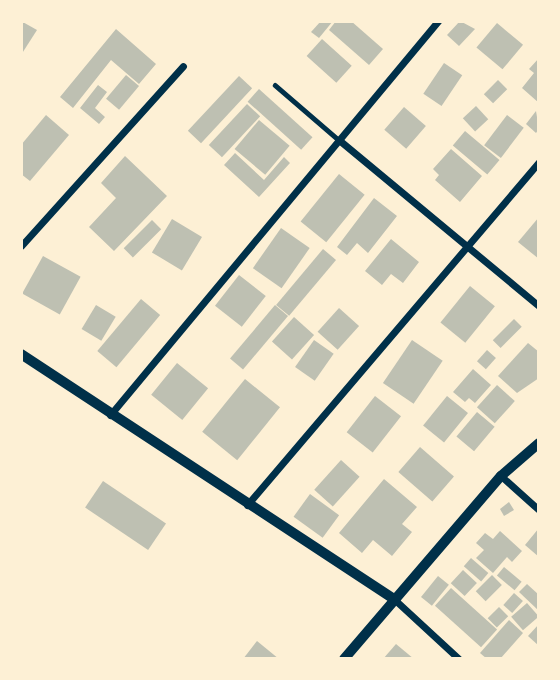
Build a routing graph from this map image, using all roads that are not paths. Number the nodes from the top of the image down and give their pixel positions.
1 (439, 21) edge
2 (183, 66) dead end
3 (275, 85) dead end
4 (339, 140) junction
5 (539, 162) edge
6 (466, 244) junction
7 (21, 246) edge
8 (539, 306) edge
9 (21, 354) edge
10 (110, 415) junction
11 (537, 443) edge
12 (501, 476) junction
13 (247, 506) junction
14 (539, 510) edge
15 (395, 600) junction
16 (344, 659) edge
17 (459, 659) edge

1 - 4 street
2 - 7 street
3 - 4 lane
4 - 6 street
4 - 10 street
5 - 6 street
6 - 8 street
6 - 13 street
9 - 10 street
10 - 13 street
11 - 12 street
12 - 14 street
12 - 15 street
13 - 15 street
15 - 16 street
15 - 17 street

